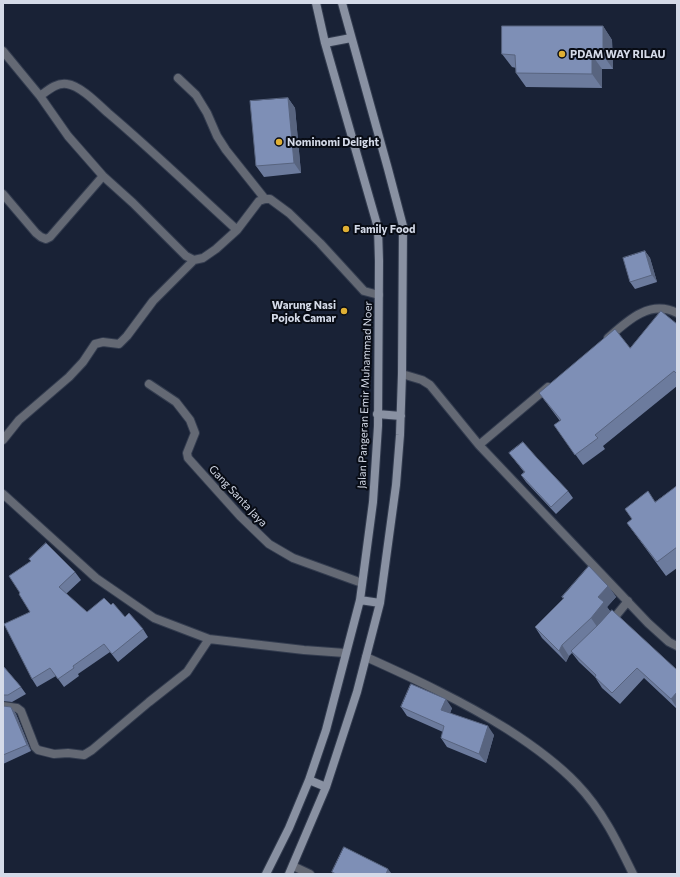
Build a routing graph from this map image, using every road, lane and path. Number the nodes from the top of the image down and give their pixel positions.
1 (316, 3) edge
2 (342, 3) edge
3 (351, 38) junction
4 (325, 43) junction
5 (3, 52) edge
6 (178, 78) dead end
7 (40, 96) junction
8 (103, 176) junction
9 (3, 194) edge
10 (265, 198) junction
11 (237, 230) junction
12 (194, 260) junction
13 (379, 295) junction
14 (677, 313) edge
15 (603, 342) edge
16 (402, 374) junction
17 (554, 382) edge
18 (149, 384) dead end
19 (377, 414) junction
20 (401, 416) junction
21 (3, 440) edge
22 (479, 445) junction
23 (3, 494) edge
24 (362, 583) junction
25 (360, 600) junction
26 (628, 601) junction
27 (380, 603) junction
28 (606, 627) edge
29 (209, 639) junction
30 (677, 646) edge
31 (345, 653) junction
32 (366, 657) junction
33 (3, 706) edge
34 (308, 780) junction
35 (326, 787) junction
36 (293, 866) junction
37 (266, 874) edge
38 (289, 874) edge
39 (310, 874) edge
40 (633, 874) edge

1 - 4 main road, Jalan Pangeran Emir Muhammad Noer
2 - 3 main road
3 - 4 main road
3 - 16 main road
4 - 13 main road, Jalan Pangeran Emir Muhammad Noer
5 - 7 street
6 - 10 street
7 - 8 street
7 - 11 street
8 - 9 street
8 - 12 street
10 - 11 street
10 - 13 street
11 - 12 street
12 - 21 street
13 - 19 main road, Jalan Pangeran Emir Muhammad Noer
14 - 15 street
16 - 20 main road
16 - 22 street
17 - 22 street
18 - 24 street, Gang Santa Jaya
19 - 20 main road
19 - 24 main road, Jalan Pangeran Emir Muhammad Noer
20 - 27 main road
22 - 26 street
23 - 29 street
24 - 25 main road, Jalan Pangeran Emir Muhammad Noer
25 - 27 main road
25 - 31 main road, Jalan Pangeran Emir Muhammad Noer
26 - 28 street
26 - 30 street
27 - 32 main road
29 - 31 street
29 - 33 street
31 - 34 main road, Jalan Pangeran Emir Muhammad Noer
32 - 35 main road
32 - 40 street
34 - 35 main road
34 - 37 main road, Jalan Pangeran Emir Muhammad Noer
35 - 36 main road
36 - 38 main road
36 - 39 street

